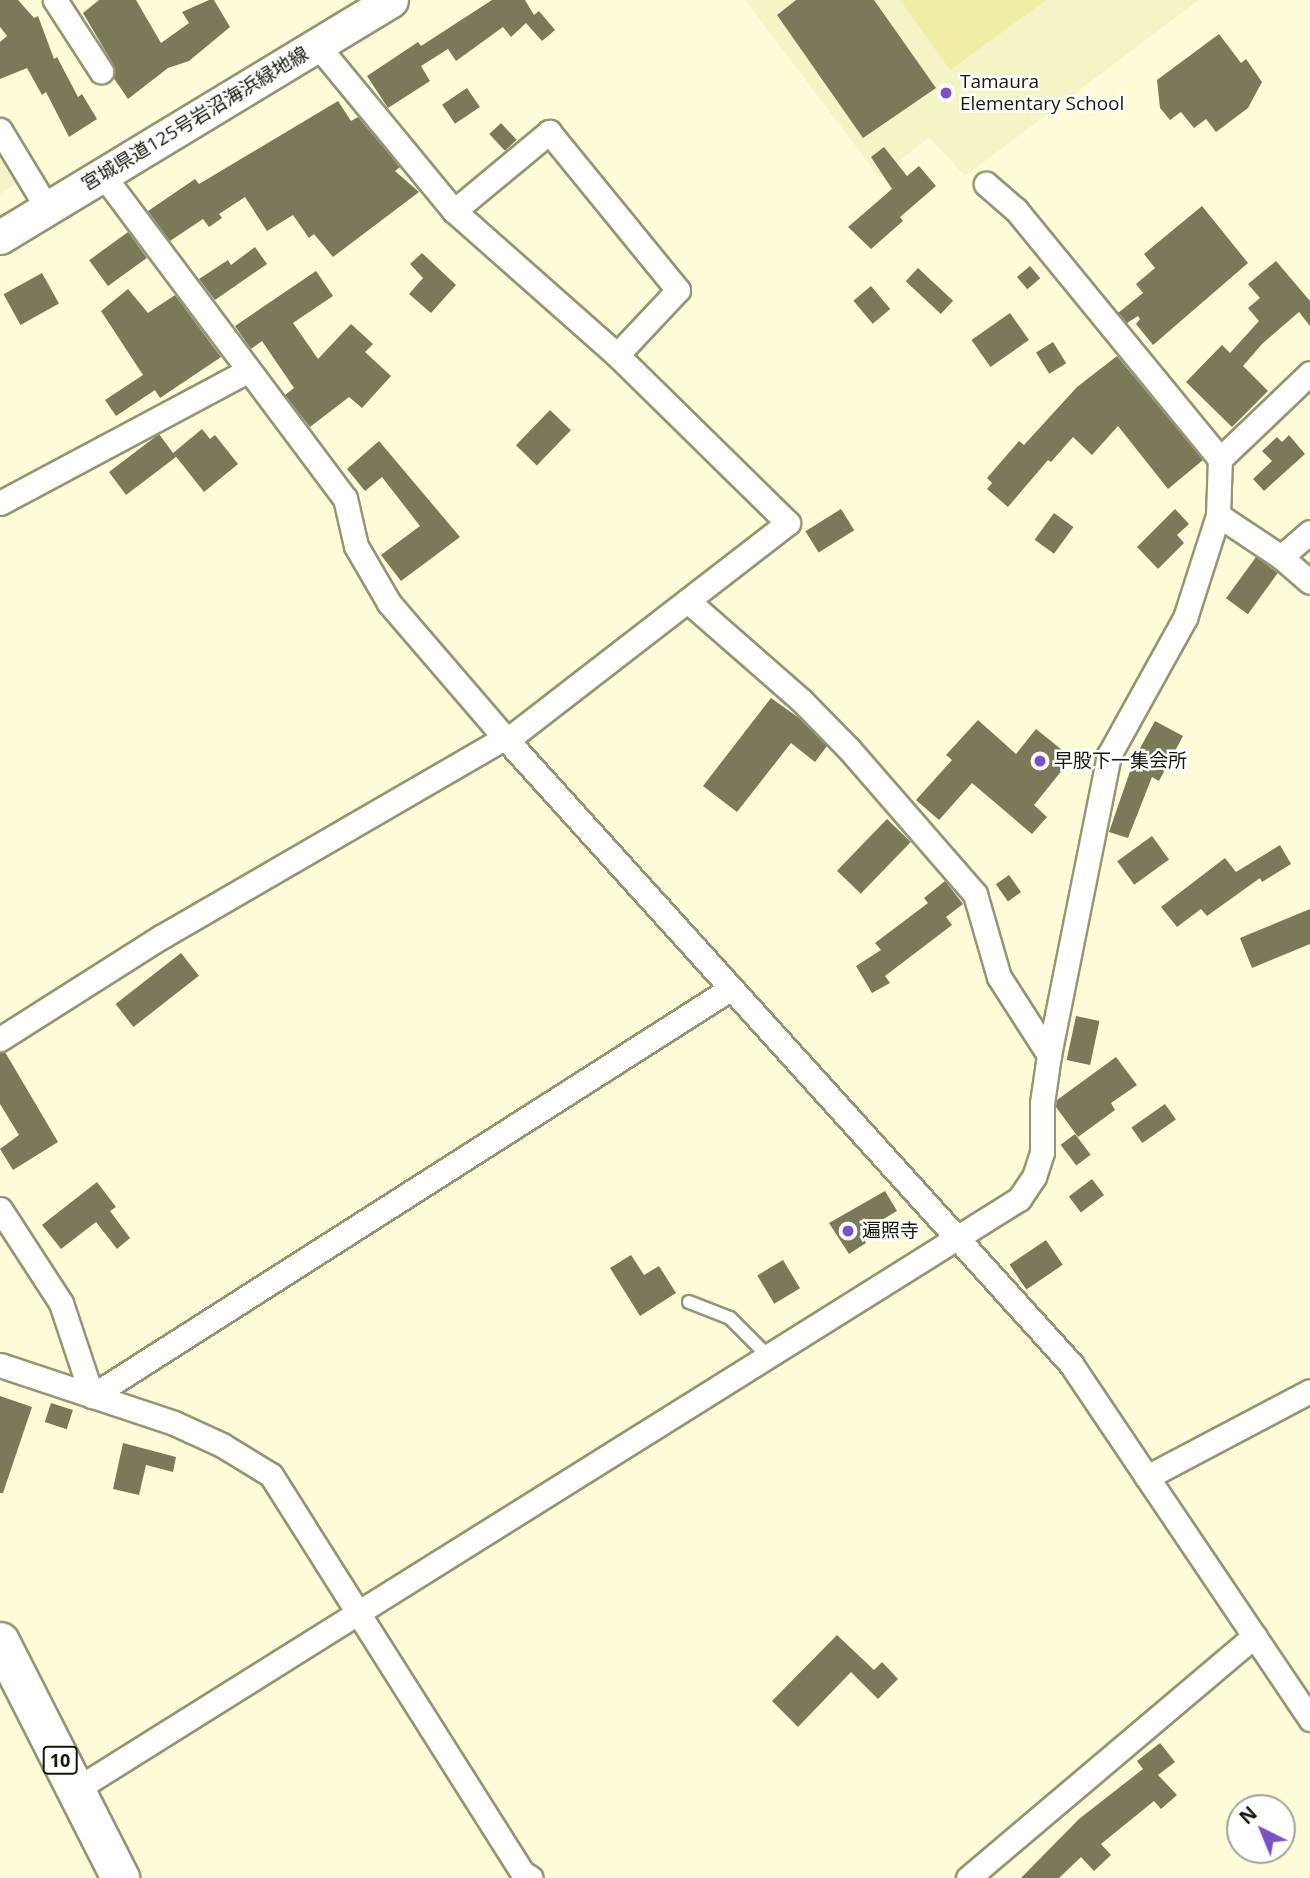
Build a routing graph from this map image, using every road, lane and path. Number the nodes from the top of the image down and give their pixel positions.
1 (55, 0) edge
2 (391, 0) edge
3 (317, 45) junction
4 (101, 71) dead end
5 (0, 130) edge
6 (103, 175) junction
7 (986, 184) dead end
8 (47, 208) junction
9 (454, 211) junction
10 (0, 237) edge
11 (617, 355) junction
12 (247, 371) junction
13 (1310, 373) edge
14 (1220, 459) junction
15 (0, 503) edge
16 (1218, 515) junction
17 (1310, 532) edge
18 (1280, 557) junction
19 (1310, 582) edge
20 (689, 602) junction
21 (507, 740) junction
22 (730, 989) junction
23 (0, 1039) edge
24 (1049, 1055) junction
25 (0, 1209) edge
26 (957, 1238) junction
27 (689, 1302) dead end
28 (768, 1356) junction
29 (0, 1365) edge
30 (1310, 1391) edge
31 (92, 1396) junction
32 (1147, 1477) junction
33 (358, 1612) junction
34 (1254, 1636) junction
35 (0, 1641) edge
36 (1310, 1719) edge
37 (75, 1790) junction
38 (120, 1878) edge
39 (531, 1878) edge
40 (968, 1878) edge

1 - 4 street
2 - 3 main road, 宮城県道125号岩沼海浜緑地線
3 - 6 main road, 宮城県道125号岩沼海浜緑地線
3 - 9 street
5 - 8 street
6 - 8 main road, 宮城県道125号岩沼海浜緑地線
6 - 12 street
7 - 14 street
8 - 10 main road, 宮城県道125号岩沼海浜緑地線
9 - 11 street
9 - 11 street
11 - 20 street
12 - 15 street
12 - 21 street
13 - 14 street
14 - 16 street
16 - 18 street
16 - 24 street
17 - 18 street
18 - 19 street
20 - 21 street
20 - 24 street
21 - 22 street
21 - 23 street
22 - 26 street
22 - 31 street
24 - 26 street
25 - 31 street
26 - 28 street
26 - 32 street
27 - 28 lane
28 - 33 street
29 - 31 street
30 - 32 street
31 - 33 street
32 - 34 street
33 - 37 street
33 - 39 street
34 - 36 street
34 - 40 street
35 - 37 main road, 10
37 - 38 main road, 10

